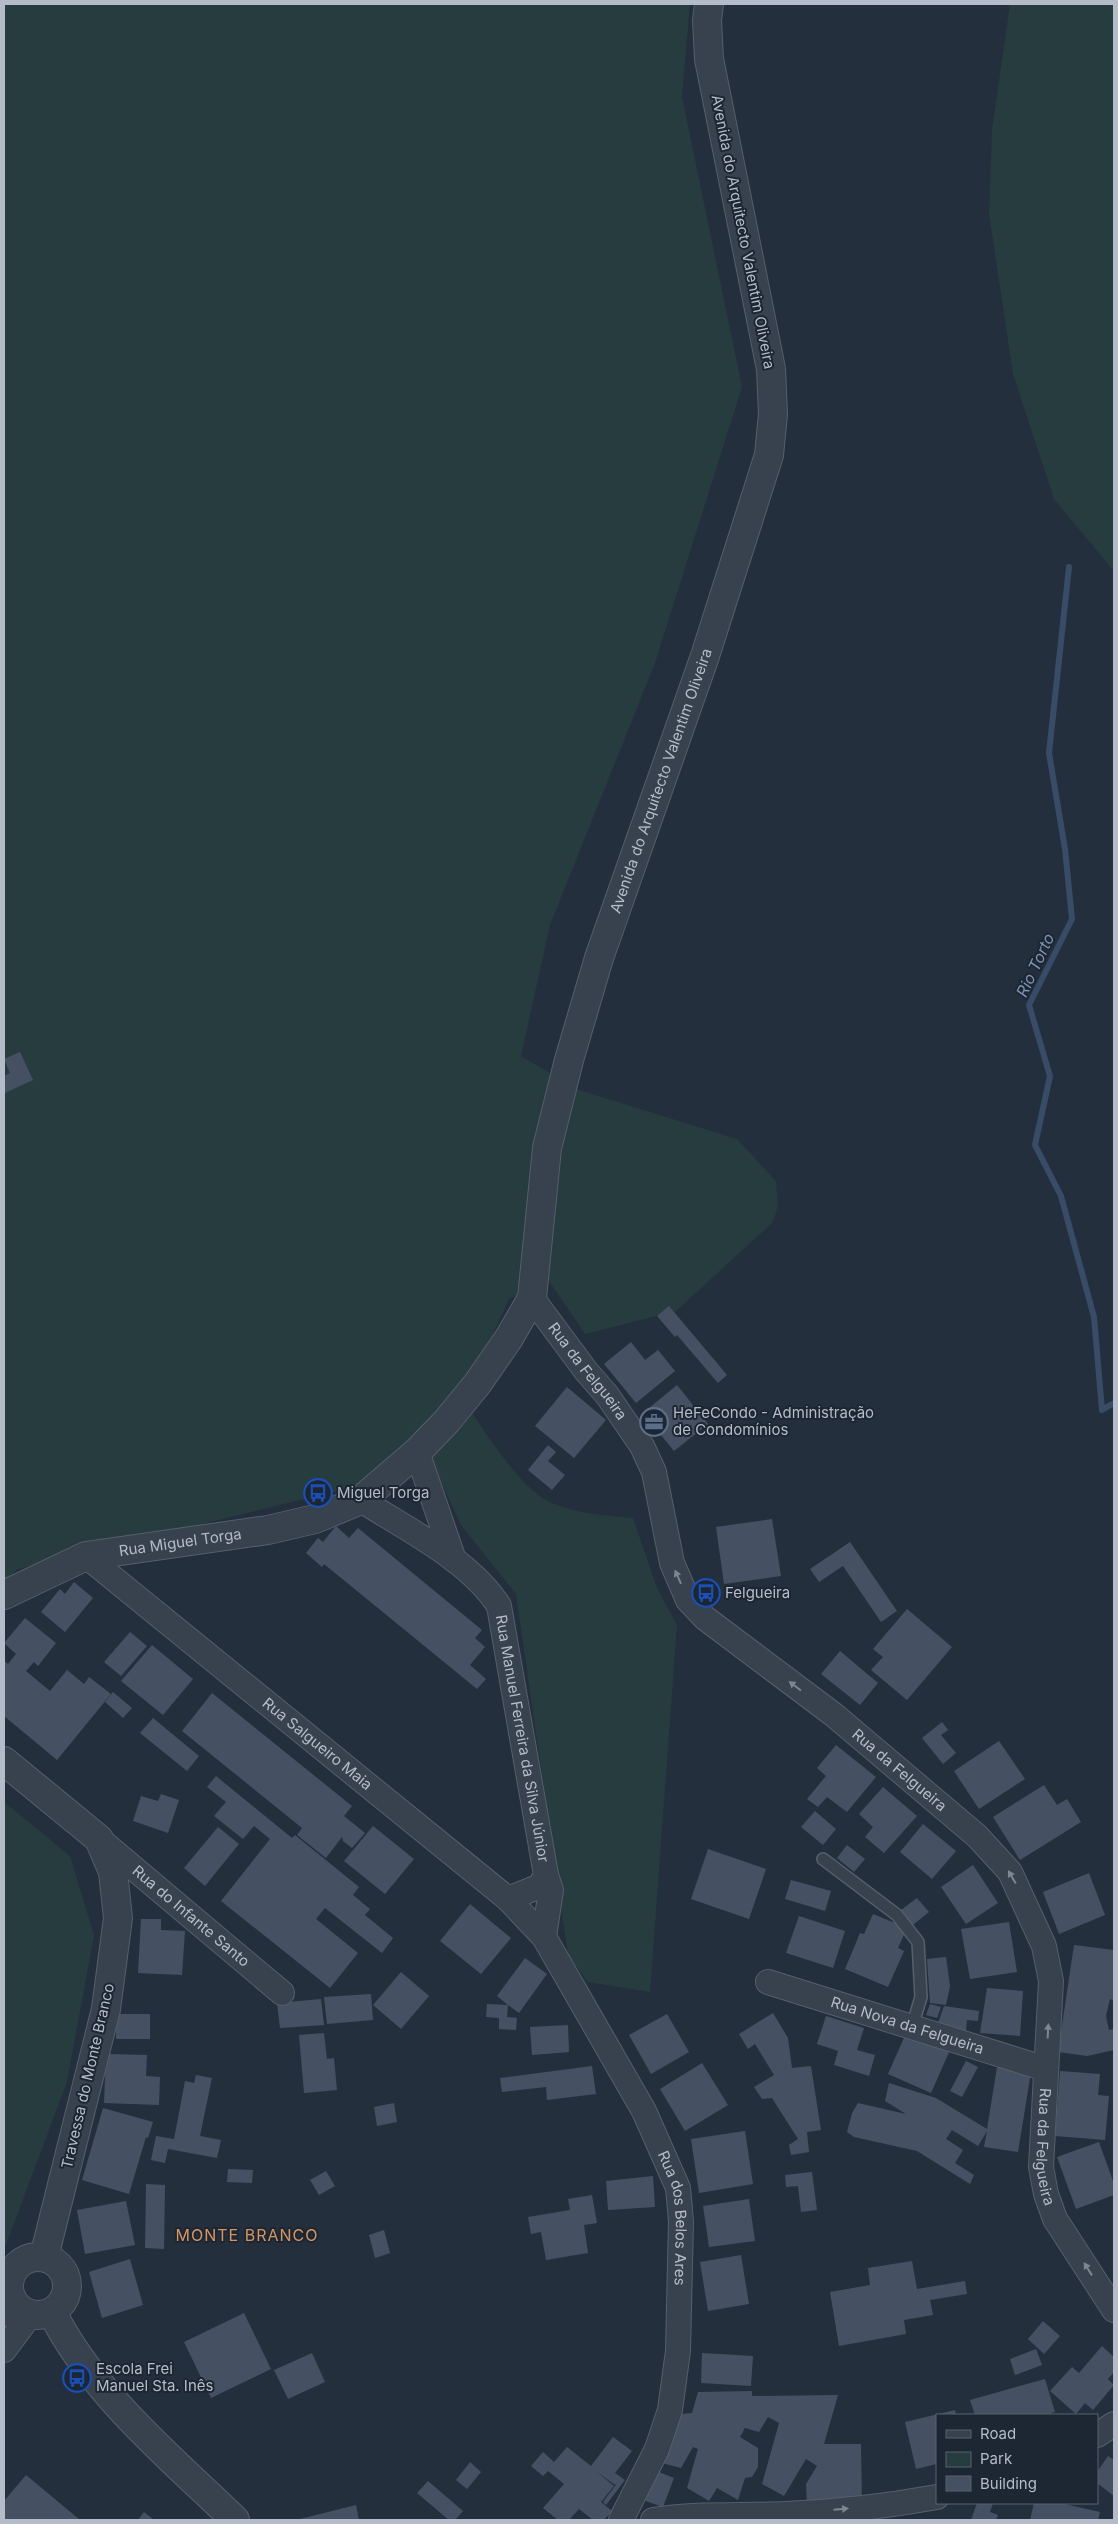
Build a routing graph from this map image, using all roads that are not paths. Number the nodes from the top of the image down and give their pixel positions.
1 (709, 4) edge
2 (532, 1298) junction
3 (417, 1452) junction
4 (361, 1500) junction
5 (86, 1556) junction
6 (454, 1560) junction
7 (4, 1595) edge
8 (4, 1761) edge
9 (99, 1839) junction
10 (823, 1858) dead end
11 (546, 1875) junction
12 (508, 1899) junction
13 (544, 1937) junction
14 (768, 1982) dead end
15 (282, 1993) dead end
16 (912, 2027) junction
17 (1046, 2069) junction
18 (44, 2257) junction
19 (25, 2310) edge
20 (1114, 2310) edge
21 (4, 2350) edge
22 (936, 2497) edge
23 (235, 2520) edge
24 (621, 2520) edge
25 (653, 2520) edge

1 - 2 street, Avenida do Arquitecto Valentim Oliveira
2 - 3 street, Avenida do Arquitecto Valentim Oliveira
17 -> 2 street, Rua da Felgueira
3 - 4 street, Avenida do Arquitecto Valentim Oliveira
3 - 6 street, Rua Manuel Ferreira da Silva Júnior
4 - 5 street, Rua Miguel Torga
4 - 6 street, Rua Manuel Ferreira da Silva Júnior
5 - 7 street, Rua Miguel Torga
5 - 12 street, Rua Salgueiro Maia
6 - 11 street, Rua Manuel Ferreira da Silva Júnior
8 - 9 street, Travessa do Monte Branco
9 - 15 street, Rua do Infante Santo
9 - 18 street, Travessa do Monte Branco
10 - 16 lane
11 - 12 street, Rua Manuel Ferreira da Silva Júnior
11 - 13 street, Rua Manuel Ferreira da Silva Júnior
12 - 13 street, Rua Salgueiro Maia
13 - 24 street, Rua dos Belos Ares
14 - 16 street, Rua Nova da Felgueira
16 - 17 street, Rua Nova da Felgueira
20 -> 17 street, Rua da Felgueira
18 - 19 street
18 - 19 street
19 - 21 street
19 - 23 street
25 -> 22 street

